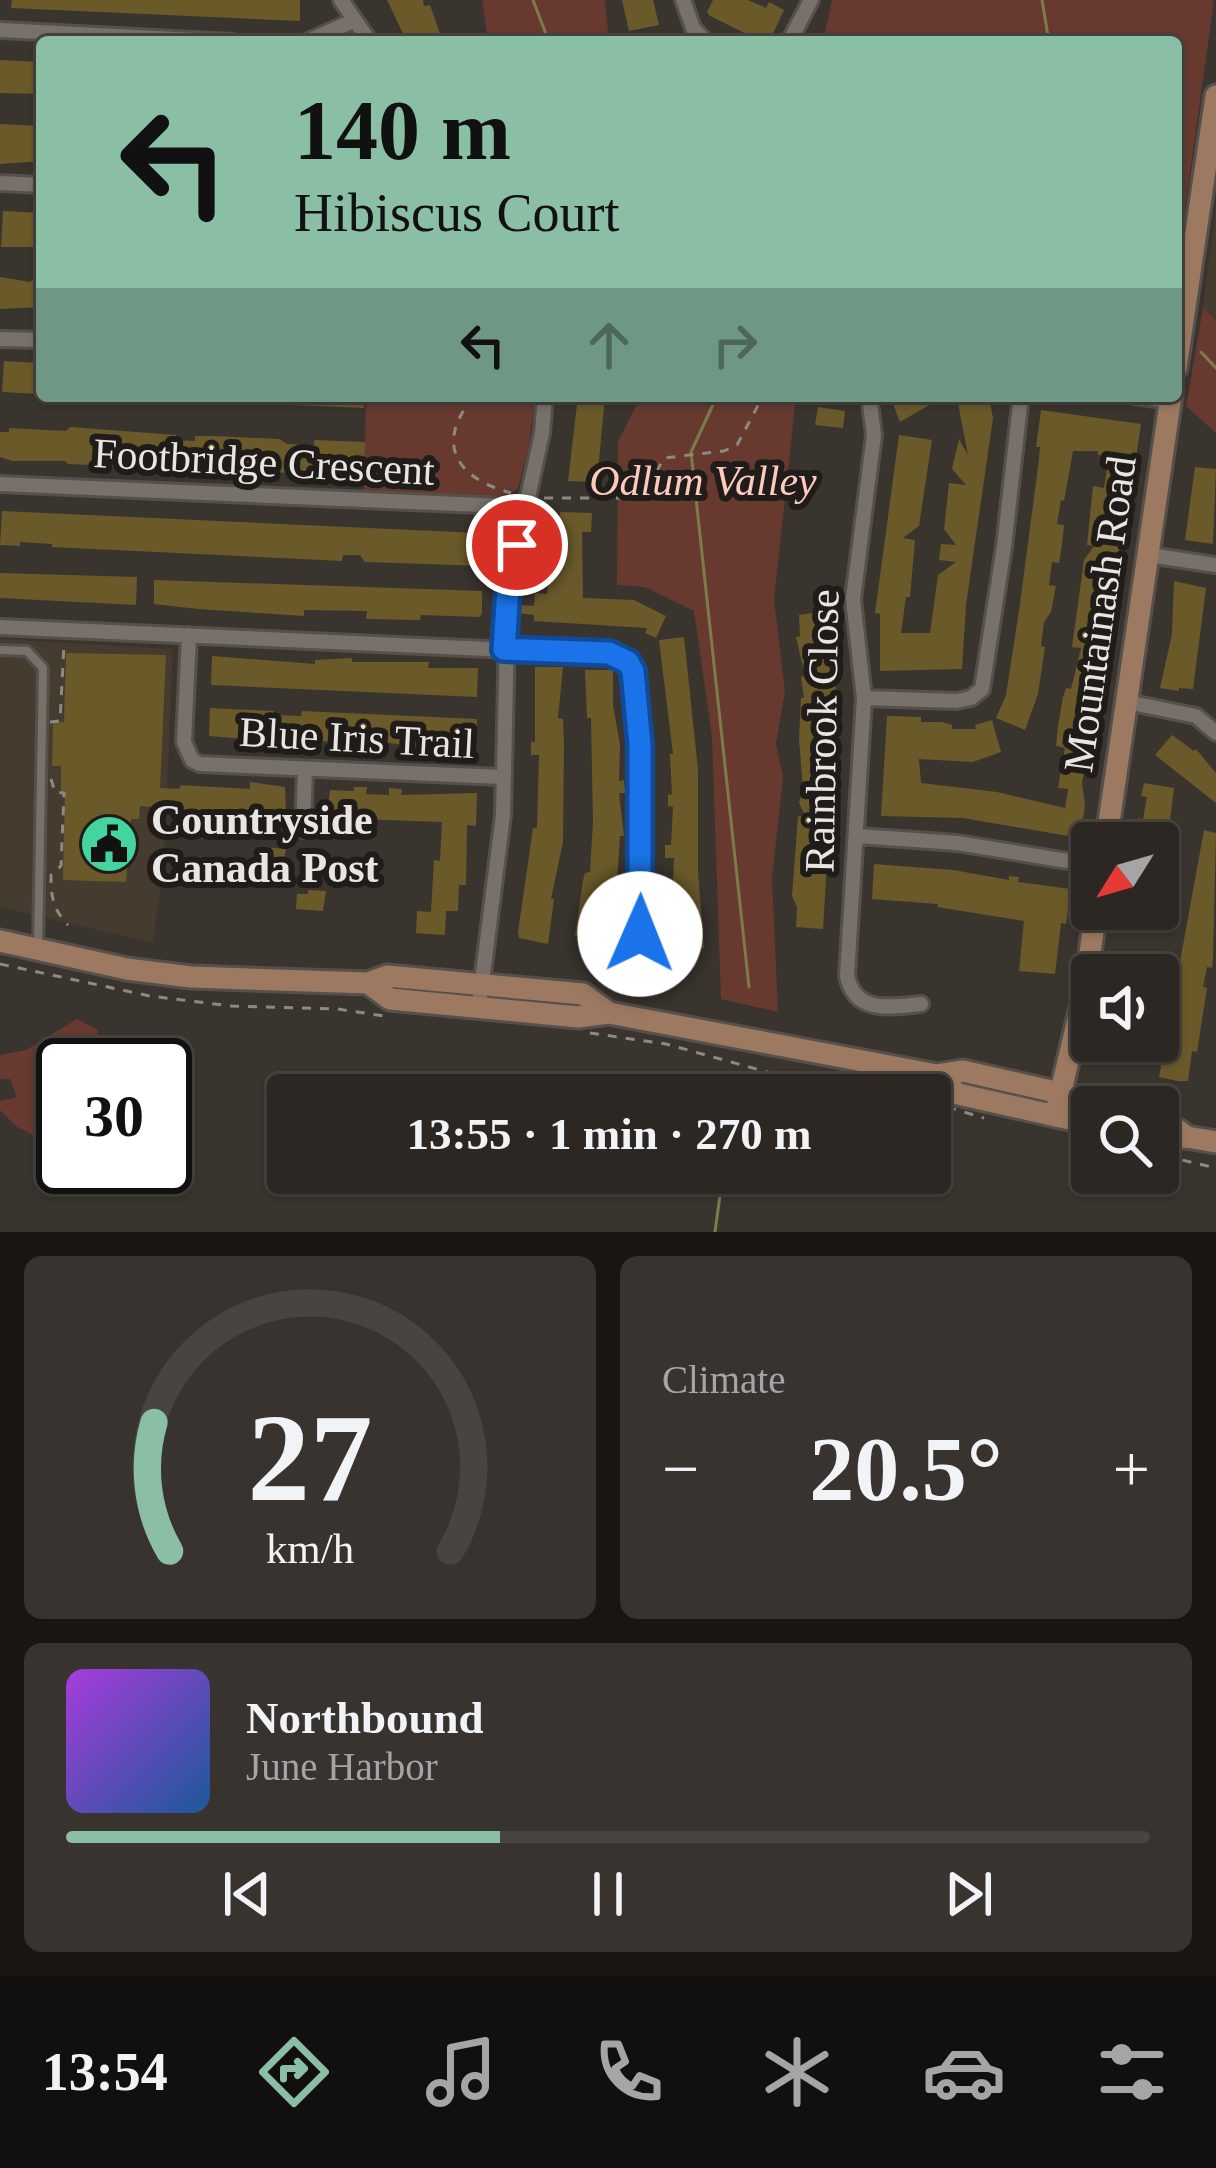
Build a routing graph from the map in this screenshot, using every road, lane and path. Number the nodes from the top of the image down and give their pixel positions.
1 (341, 0) edge
2 (683, 0) edge
3 (811, 0) edge
4 (355, 20) junction
5 (0, 30) edge
6 (116, 36) edge
7 (328, 36) edge
8 (366, 36) edge
9 (700, 36) edge
10 (792, 36) edge
11 (1216, 96) edge
12 (0, 183) edge
13 (36, 185) edge
14 (1182, 327) edge
15 (0, 338) edge
16 (36, 340) edge
17 (470, 402) edge
18 (544, 402) edge
19 (760, 402) edge
20 (870, 402) edge
21 (1020, 402) edge
22 (1171, 402) edge
23 (0, 484) edge
24 (513, 493) dead end
25 (542, 498) dead end
26 (525, 507) junction
27 (1149, 555) junction
28 (1216, 565) edge
29 (0, 627) edge
30 (189, 635) junction
31 (64, 640) dead end
32 (504, 649) junction
33 (0, 650) edge
34 (864, 698) junction
35 (1127, 702) junction
36 (50, 720) dead end
37 (1216, 733) edge
38 (49, 768) dead end
39 (305, 769) junction
40 (502, 778) junction
41 (1109, 822) edge
42 (303, 830) dead end
43 (858, 836) junction
44 (1071, 862) edge
45 (68, 925) dead end
46 (1093, 930) edge
47 (640, 934) dead end
48 (0, 941) edge
49 (38, 949) junction
50 (0, 964) edge
51 (480, 994) junction
52 (922, 1004) dead end
53 (405, 1017) dead end
54 (593, 1033) dead end
55 (774, 1074) edge
56 (1058, 1104) junction
57 (1071, 1105) edge
58 (1071, 1112) edge
59 (1179, 1130) edge
60 (1187, 1137) junction
61 (1179, 1138) edge
62 (1216, 1142) edge
63 (1179, 1159) edge
64 (1216, 1168) edge

1 - 4 street
2 - 9 street
3 - 10 street
4 - 7 street
4 - 8 street
5 - 6 street
11 - 14 main road
12 - 13 street
15 - 16 street
17 - 24 path
18 - 26 street
19 - 25 path
20 - 34 street, Rainbrook Close
21 - 34 street
22 - 27 main road, Mountainash Road
23 - 26 street, Footbridge Crescent
26 - 32 street
27 - 28 street
27 - 35 main road, Mountainash Road
29 - 30 street
30 - 32 street
30 - 39 street, Blue Iris Trail
31 - 36 path
32 - 40 street
32 - 47 street
33 - 49 lane
34 - 43 street, Rainbrook Close
35 - 37 street
35 - 41 main road, Mountainash Road
38 - 45 path
39 - 40 street, Blue Iris Trail
39 - 42 street
40 - 51 street
43 - 44 street
43 - 52 street, Rainbrook Close
46 - 56 main road
48 - 49 main road
49 - 51 main road
50 - 53 path
51 - 56 main road
54 - 55 path
56 - 57 main road
56 - 58 main road
59 - 60 main road
60 - 61 main road
60 - 62 main road
63 - 64 path

